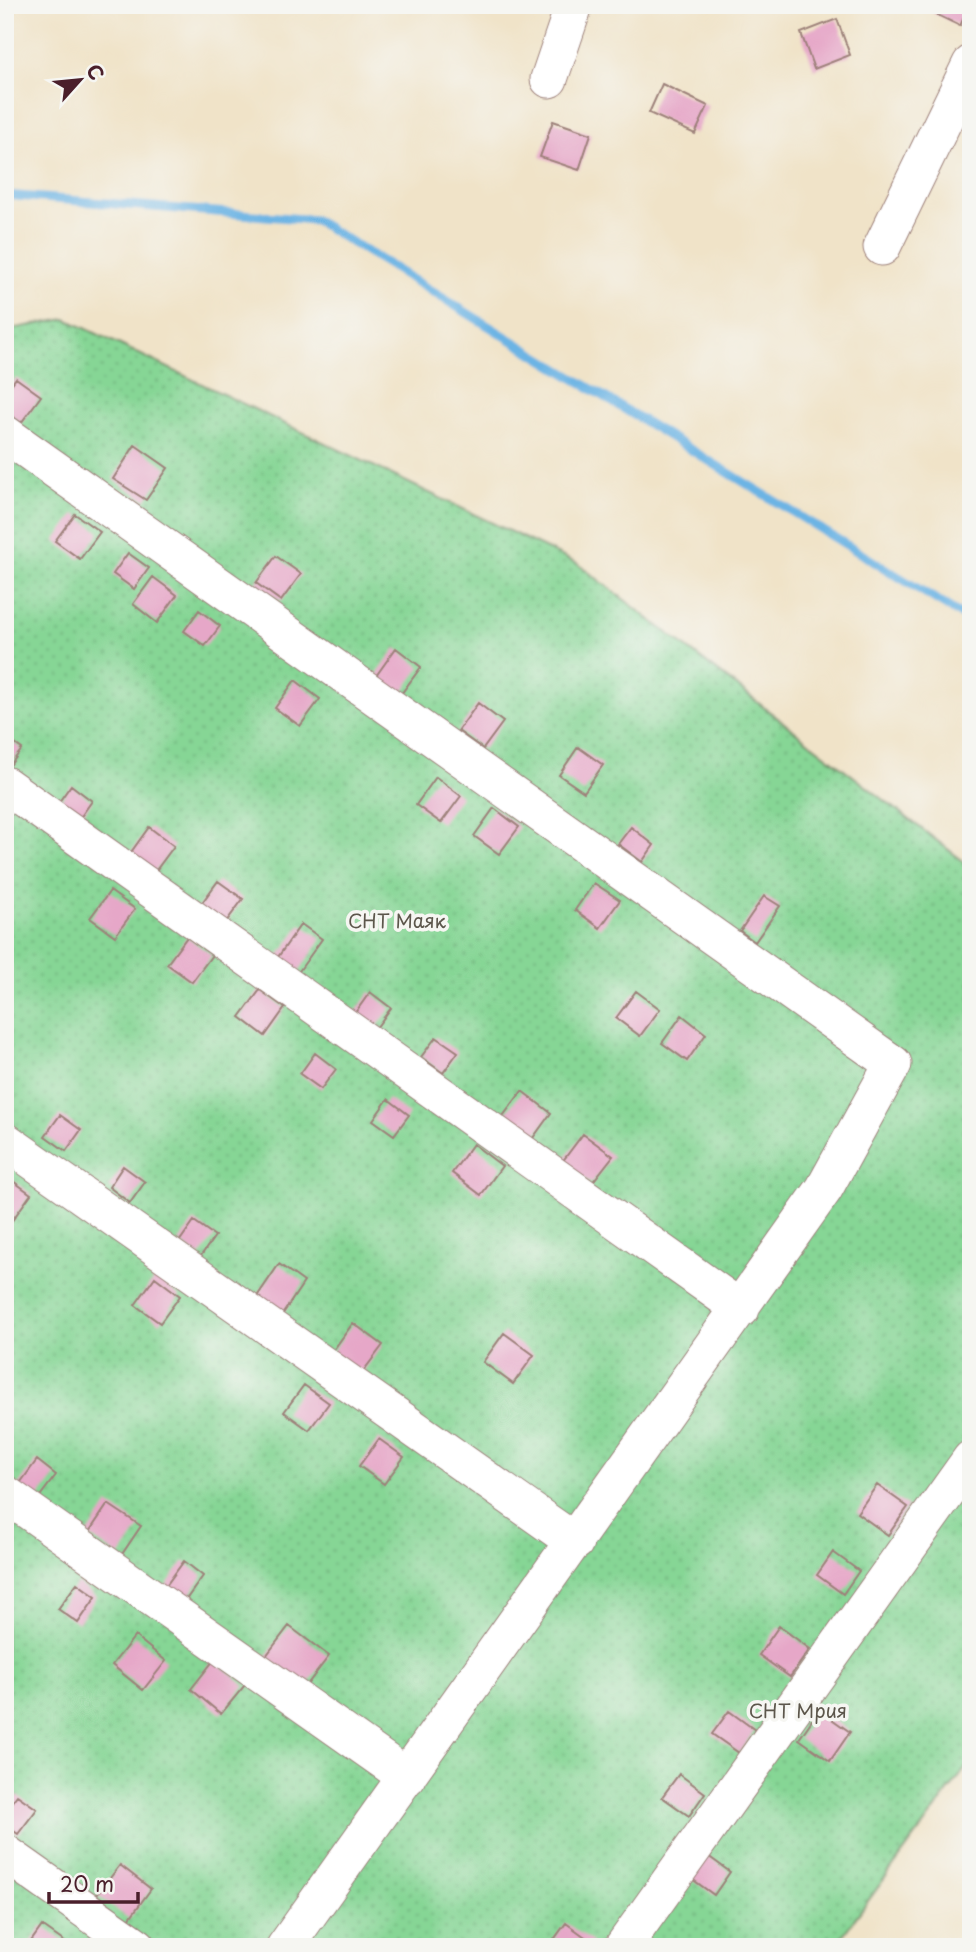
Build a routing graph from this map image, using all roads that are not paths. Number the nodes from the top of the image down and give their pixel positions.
1 (574, 5) edge
2 (971, 64) edge
3 (549, 79) dead end
4 (882, 247) dead end
5 (5, 433) edge
6 (5, 785) edge
7 (5, 1141) edge
8 (741, 1309) junction
9 (971, 1459) edge
10 (5, 1494) edge
11 (575, 1542) junction
12 (407, 1777) junction
13 (5, 1853) edge
14 (138, 1947) edge
15 (285, 1947) edge
16 (623, 1947) edge

1 - 3 street
2 - 4 street
5 - 8 street
6 - 8 street
7 - 11 street
8 - 11 street
9 - 16 street
10 - 12 street
11 - 12 street
12 - 15 street
13 - 14 street

